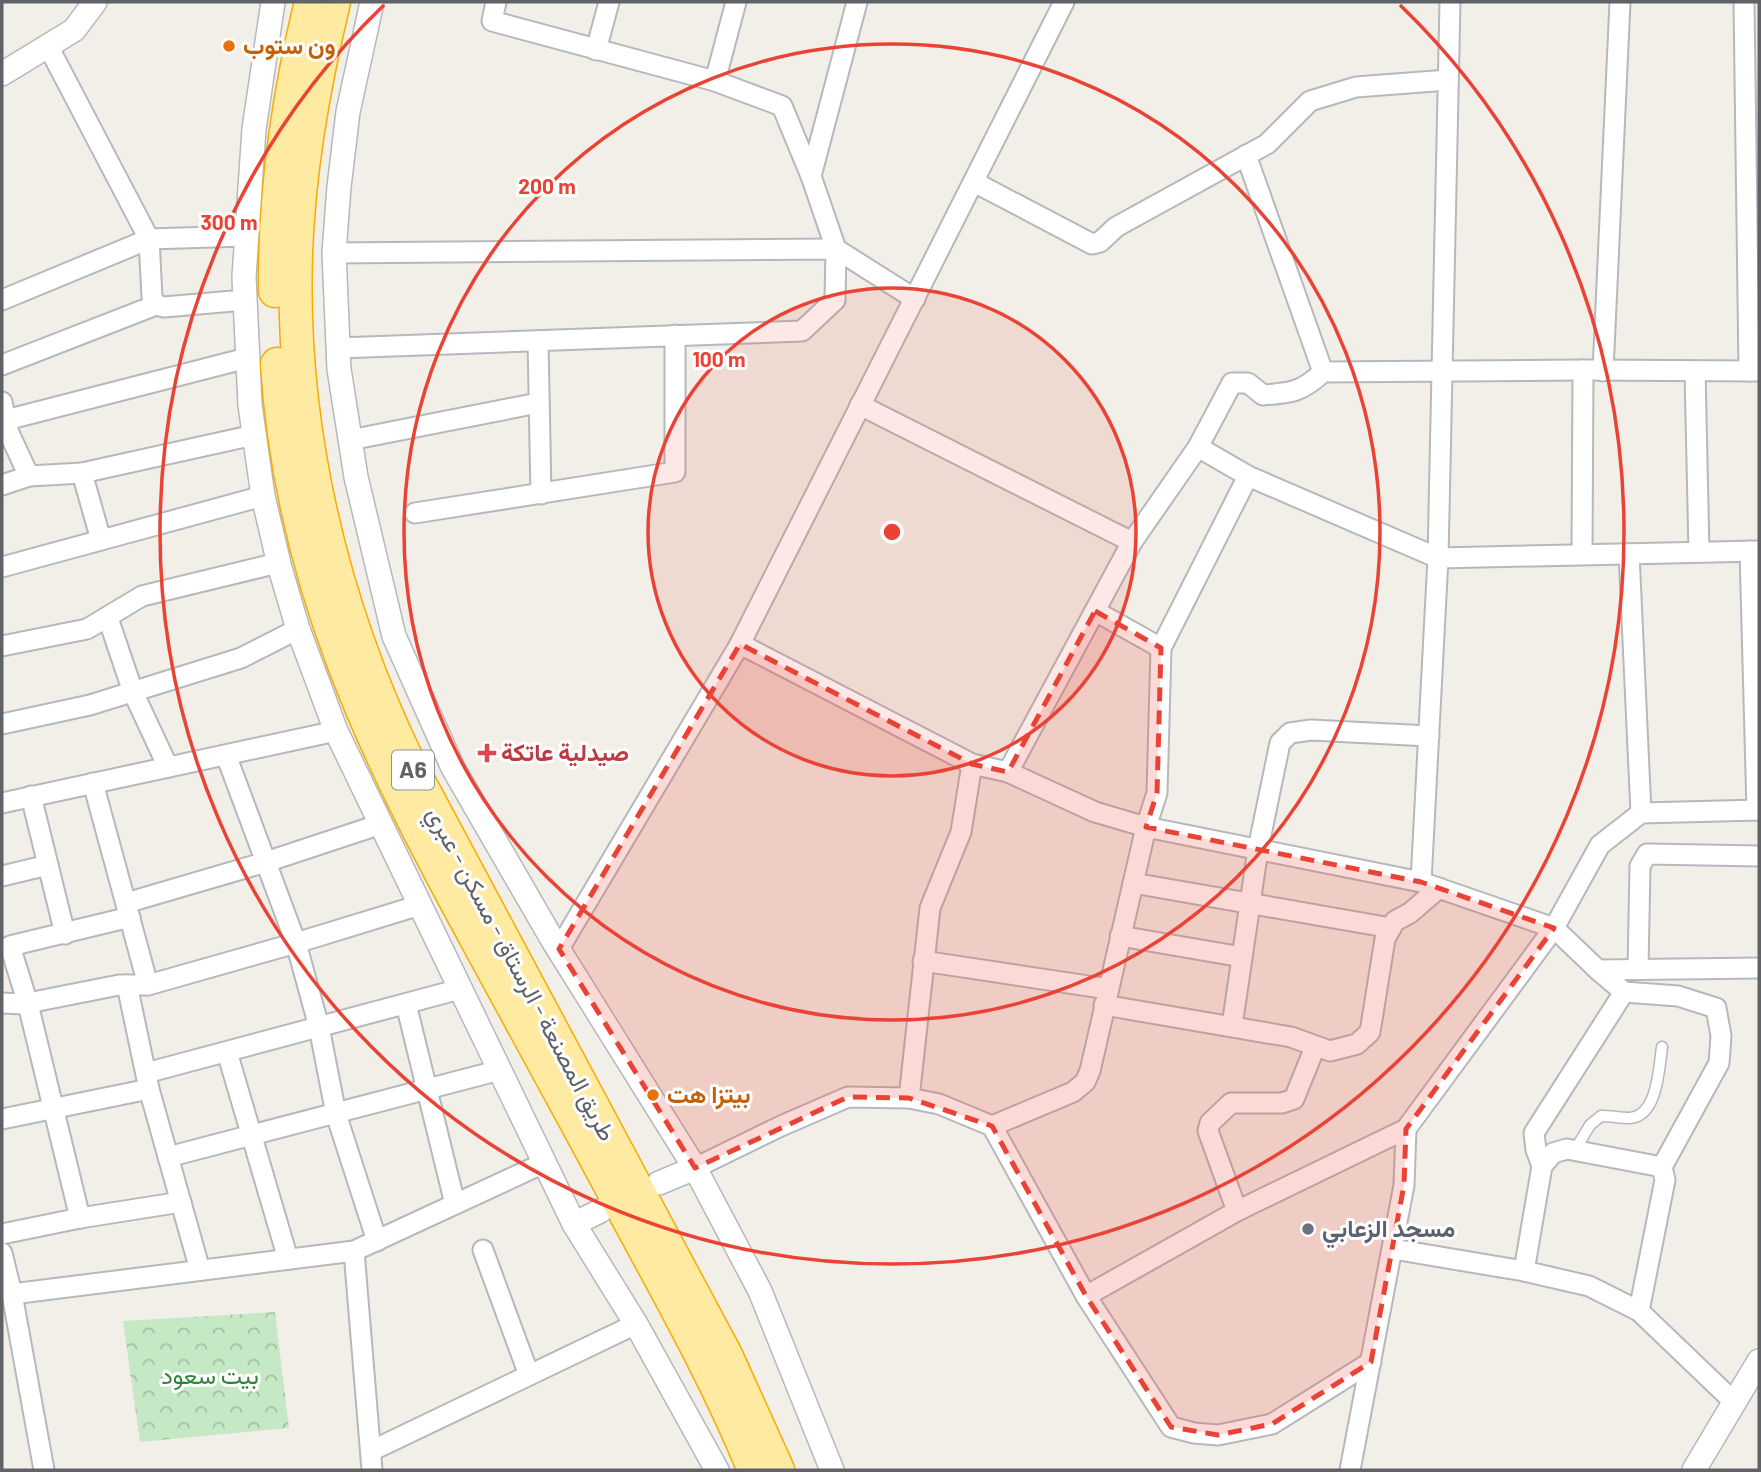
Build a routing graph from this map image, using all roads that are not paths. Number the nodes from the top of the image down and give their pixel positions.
1 (95, 2) edge
2 (273, 2) edge
3 (372, 2) edge
4 (496, 2) edge
5 (609, 2) edge
6 (736, 2) edge
7 (857, 2) edge
8 (1064, 2) edge
9 (1450, 2) edge
10 (1620, 2) edge
11 (1744, 2) edge
12 (316, 3) edge
13 (48, 46) junction
14 (596, 50) junction
15 (2, 74) edge
16 (1448, 80) junction
17 (715, 81) junction
18 (1246, 155) junction
19 (811, 176) junction
20 (974, 182) junction
21 (246, 236) junction
22 (149, 239) junction
23 (836, 249) junction
24 (334, 253) junction
25 (915, 299) junction
26 (2, 300) edge
27 (245, 300) junction
28 (156, 305) junction
29 (676, 335) junction
30 (537, 341) junction
31 (338, 348) junction
32 (247, 358) junction
33 (2, 365) edge
34 (1442, 370) junction
35 (1583, 370) junction
36 (1603, 371) junction
37 (1695, 371) junction
38 (1754, 371) edge
39 (1323, 372) junction
40 (538, 403) junction
41 (860, 405) junction
42 (5, 422) edge
43 (254, 435) junction
44 (351, 440) junction
45 (1198, 447) junction
46 (82, 473) junction
47 (29, 476) junction
48 (1248, 476) junction
49 (2, 485) edge
50 (541, 494) junction
51 (263, 496) junction
52 (415, 513) dead end
53 (101, 540) junction
54 (1132, 542) junction
55 (1755, 551) edge
56 (1699, 552) junction
57 (1582, 554) junction
58 (1629, 554) junction
59 (1438, 558) junction
60 (278, 563) junction
61 (2, 567) edge
62 (1095, 611) junction
63 (108, 618) junction
64 (298, 629) junction
65 (740, 644) junction
66 (2, 646) edge
67 (1161, 648) junction
68 (133, 692) junction
69 (2, 724) edge
70 (336, 732) junction
71 (1429, 736) junction
72 (226, 755) junction
73 (972, 764) junction
74 (168, 767) junction
75 (1008, 772) junction
76 (93, 783) junction
77 (31, 796) junction
78 (2, 803) edge
79 (1758, 810) edge
80 (1640, 813) junction
81 (381, 824) junction
82 (1146, 827) junction
83 (1258, 849) junction
84 (1759, 856) edge
85 (267, 862) junction
86 (48, 865) junction
87 (2, 876) edge
88 (1133, 883) junction
89 (1430, 885) junction
90 (1250, 902) junction
91 (419, 905) junction
92 (128, 910) junction
93 (1391, 928) junction
94 (1554, 928) junction
95 (65, 934) junction
96 (1121, 936) junction
97 (296, 943) junction
98 (559, 949) junction
99 (1242, 957) junction
100 (923, 961) junction
101 (1759, 968) edge
102 (1637, 969) junction
103 (1598, 970) junction
104 (127, 985) junction
105 (148, 985) junction
106 (460, 989) junction
107 (1624, 992) junction
108 (1106, 997) junction
109 (2, 1003) edge
110 (28, 1004) junction
111 (406, 1004) junction
112 (319, 1027) junction
113 (1232, 1027) junction
114 (1315, 1046) junction
115 (1662, 1047) dead end
116 (228, 1052) junction
117 (500, 1070) junction
118 (147, 1081) junction
119 (426, 1090) junction
120 (909, 1098) junction
121 (53, 1109) junction
122 (336, 1114) junction
123 (2, 1119) edge
124 (992, 1126) junction
125 (1406, 1129) junction
126 (252, 1137) junction
127 (1575, 1150) junction
128 (168, 1157) junction
129 (544, 1163) junction
130 (1542, 1166) junction
131 (1662, 1167) junction
132 (695, 1168) junction
133 (659, 1183) dead end
134 (181, 1202) junction
135 (455, 1205) junction
136 (600, 1211) dead end
137 (1237, 1211) junction
138 (80, 1218) junction
139 (574, 1224) junction
140 (2, 1234) edge
141 (377, 1241) junction
142 (1393, 1249) junction
143 (483, 1250) dead end
144 (354, 1251) junction
145 (2, 1253) edge
146 (288, 1259) junction
147 (200, 1270) junction
148 (1524, 1271) junction
149 (12, 1293) junction
150 (1086, 1296) junction
151 (1639, 1311) junction
152 (636, 1324) junction
153 (1759, 1361) edge
154 (1371, 1362) junction
155 (529, 1375) junction
156 (1734, 1402) junction
157 (371, 1460) edge
158 (44, 1470) edge
159 (716, 1470) edge
160 (754, 1470) edge
161 (778, 1470) edge
162 (832, 1470) edge
163 (1350, 1470) edge
164 (1694, 1470) edge

1 - 13 street
2 - 21 street
3 - 24 street
4 - 14 street
5 - 14 street
6 - 17 street
7 - 19 street
8 - 20 street
9 - 16 street
10 - 36 street
11 - 38 street
12 - 160 highway, طريق المصنعة - الرستاق - مسكن - عبري / A6
12 - 161 highway, طريق المصنعة - الرستاق - مسكن - عبري / A6
13 - 15 street
13 - 22 street
14 - 17 street
16 - 18 street
16 - 34 street
17 - 19 street
18 - 20 street
18 - 39 street
19 - 23 street
20 - 25 street
21 - 22 street
21 - 27 street
22 - 26 street
22 - 28 street
23 - 24 street
23 - 25 street
23 - 29 street
24 - 31 street
25 - 41 street
27 - 28 street
27 - 32 street
28 - 33 street
29 - 30 street
29 - 50 street
30 - 31 street
30 - 40 street
31 - 44 street
32 - 42 street
32 - 43 street
34 - 35 street
34 - 39 street
34 - 59 street
35 - 36 street
35 - 57 street
36 - 37 street
37 - 38 street
37 - 56 street
39 - 45 street
40 - 44 street
40 - 50 street
41 - 54 street
41 - 65 street
42 - 47 street
43 - 46 street
43 - 51 street
44 - 98 street
45 - 48 street
45 - 54 street
46 - 47 street
46 - 53 street
47 - 49 street
48 - 59 street
48 - 67 street
50 - 52 street
51 - 53 street
51 - 60 street
53 - 61 street
54 - 62 street
55 - 56 street
55 - 79 street
56 - 58 street
57 - 58 street
57 - 59 street
58 - 80 street
59 - 71 street
60 - 63 street
60 - 64 street
62 - 67 street
62 - 75 street
63 - 66 street
63 - 68 street
64 - 68 street
64 - 70 street
65 - 73 street
65 - 98 street
67 - 82 street
68 - 69 street
68 - 74 street
70 - 72 street
70 - 81 street
71 - 83 street
71 - 89 street
72 - 74 street
72 - 85 street
73 - 75 street
73 - 100 street
74 - 76 street
75 - 82 street
76 - 77 street
76 - 92 street
77 - 78 street
77 - 86 street
79 - 80 street
80 - 94 street
81 - 85 street
81 - 91 street
82 - 83 street
82 - 88 street
83 - 89 street
83 - 90 street
84 - 102 street
85 - 92 street
85 - 97 street
86 - 87 street
86 - 95 street
88 - 90 street
88 - 96 street
89 - 93 street
89 - 94 street
90 - 93 street
90 - 99 street
91 - 97 street
91 - 106 street
92 - 95 street
92 - 105 street
93 - 114 street
94 - 103 street
94 - 125 street
95 - 110 street
96 - 99 street
96 - 108 street
97 - 105 street
97 - 112 street
98 - 132 street
99 - 113 street
100 - 108 street
100 - 120 street
101 - 102 street
102 - 103 street
103 - 107 street
104 - 105 street
104 - 110 street
104 - 118 street
106 - 111 street
106 - 117 street
107 - 130 street
107 - 131 street
108 - 113 street
108 - 124 street
109 - 110 street
110 - 121 street
111 - 112 street
111 - 119 street
112 - 116 street
112 - 122 street
113 - 114 street
114 - 137 street
115 - 127 lane
116 - 118 street
116 - 126 street
117 - 119 street
117 - 129 street
118 - 121 street
118 - 128 street
119 - 122 street
119 - 135 street
120 - 124 street
120 - 132 street
121 - 123 street
121 - 138 street
122 - 126 street
122 - 141 street
124 - 150 street
125 - 137 street
125 - 142 street
126 - 128 street
126 - 146 street
127 - 130 street
127 - 131 street
128 - 134 street
129 - 135 street
129 - 139 street
130 - 148 street
131 - 151 street
132 - 133 street
132 - 162 street
134 - 138 street
134 - 147 street
135 - 141 street
136 - 139 street
137 - 150 street
138 - 140 street
139 - 152 street
141 - 144 street
142 - 148 street
142 - 154 street
143 - 155 street
144 - 146 street
144 - 157 street
145 - 149 street
146 - 147 street
147 - 149 street
148 - 151 street
149 - 158 street
150 - 154 street
151 - 156 street
152 - 155 street
152 - 159 street
153 - 156 street
154 - 163 street
155 - 157 street
156 - 164 street

